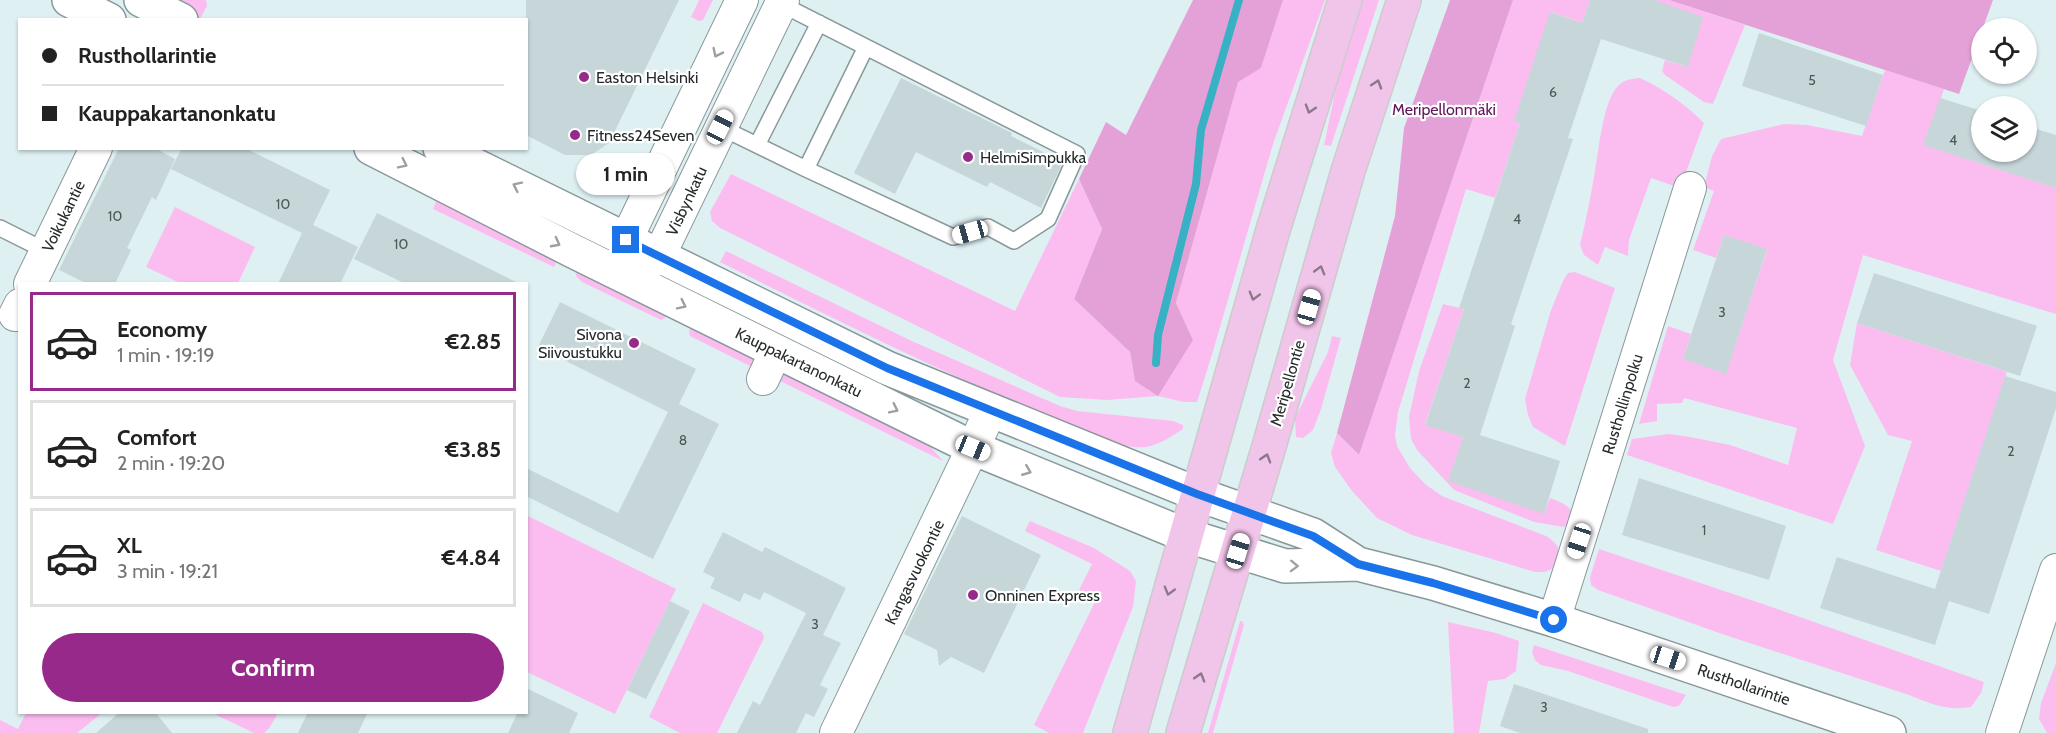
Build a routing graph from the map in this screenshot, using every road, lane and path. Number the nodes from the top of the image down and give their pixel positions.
1 (69, 0) edge
2 (742, 0) edge
3 (1345, 0) edge
4 (1404, 0) edge
5 (779, 1) edge
6 (105, 18) edge
7 (819, 23) junction
8 (866, 47) junction
9 (720, 127) junction
10 (757, 145) junction
11 (375, 150) edge
12 (444, 150) edge
13 (90, 153) edge
14 (806, 169) junction
15 (1690, 188) dead end
16 (0, 228) edge
17 (626, 240) junction
18 (46, 251) junction
19 (659, 256) junction
20 (629, 279) junction
21 (31, 282) edge
22 (991, 410) junction
23 (973, 448) junction
24 (1197, 494) junction
25 (1249, 514) junction
26 (1185, 535) junction
27 (1238, 551) junction
28 (1358, 564) junction
29 (2056, 570) edge
30 (1554, 620) junction
31 (836, 733) edge
32 (1130, 733) edge
33 (1183, 733) edge
34 (1889, 733) edge
35 (2002, 733) edge

1 - 6 main road
2 -> 17 street
3 -> 24 main road
25 -> 4 main road, Meripellontie
5 - 7 lane
5 - 9 street, Visbynkatu
7 - 8 lane
7 - 10 lane
8 - 14 lane
8 - 14 lane
9 - 10 lane
9 - 19 street, Visbynkatu
10 - 14 lane
11 -> 20 main road, Kauppakartanonkatu
17 -> 12 main road, Kauppakartanonkatu
13 - 18 street, Voikukantie
15 - 30 street, Rusthollinpolku
16 - 18 lane
17 - 19 main road, Kauppakartanonkatu
17 - 20 street
18 - 21 street, Voikukantie
19 - 20 street, Visbynkatu
19 - 22 main road, Kauppakartanonkatu
20 -> 23 main road, Kauppakartanonkatu
22 - 23 street, Kangasvuokontie
22 - 24 main road, Kauppakartanonkatu
23 -> 26 main road, Kauppakartanonkatu
23 - 31 street, Kangasvuokontie
24 - 25 main road, Kauppakartanonkatu
24 - 26 main road
25 - 27 main road, Meripellontie
25 - 28 main road, Rusthollarintie
26 - 27 main road, Kauppakartanonkatu
26 -> 32 main road
27 -> 28 main road, Rusthollarintie
33 -> 27 main road, Meripellontie
28 - 30 main road, Rusthollarintie
29 - 35 street
30 - 34 main road, Rusthollarintie

